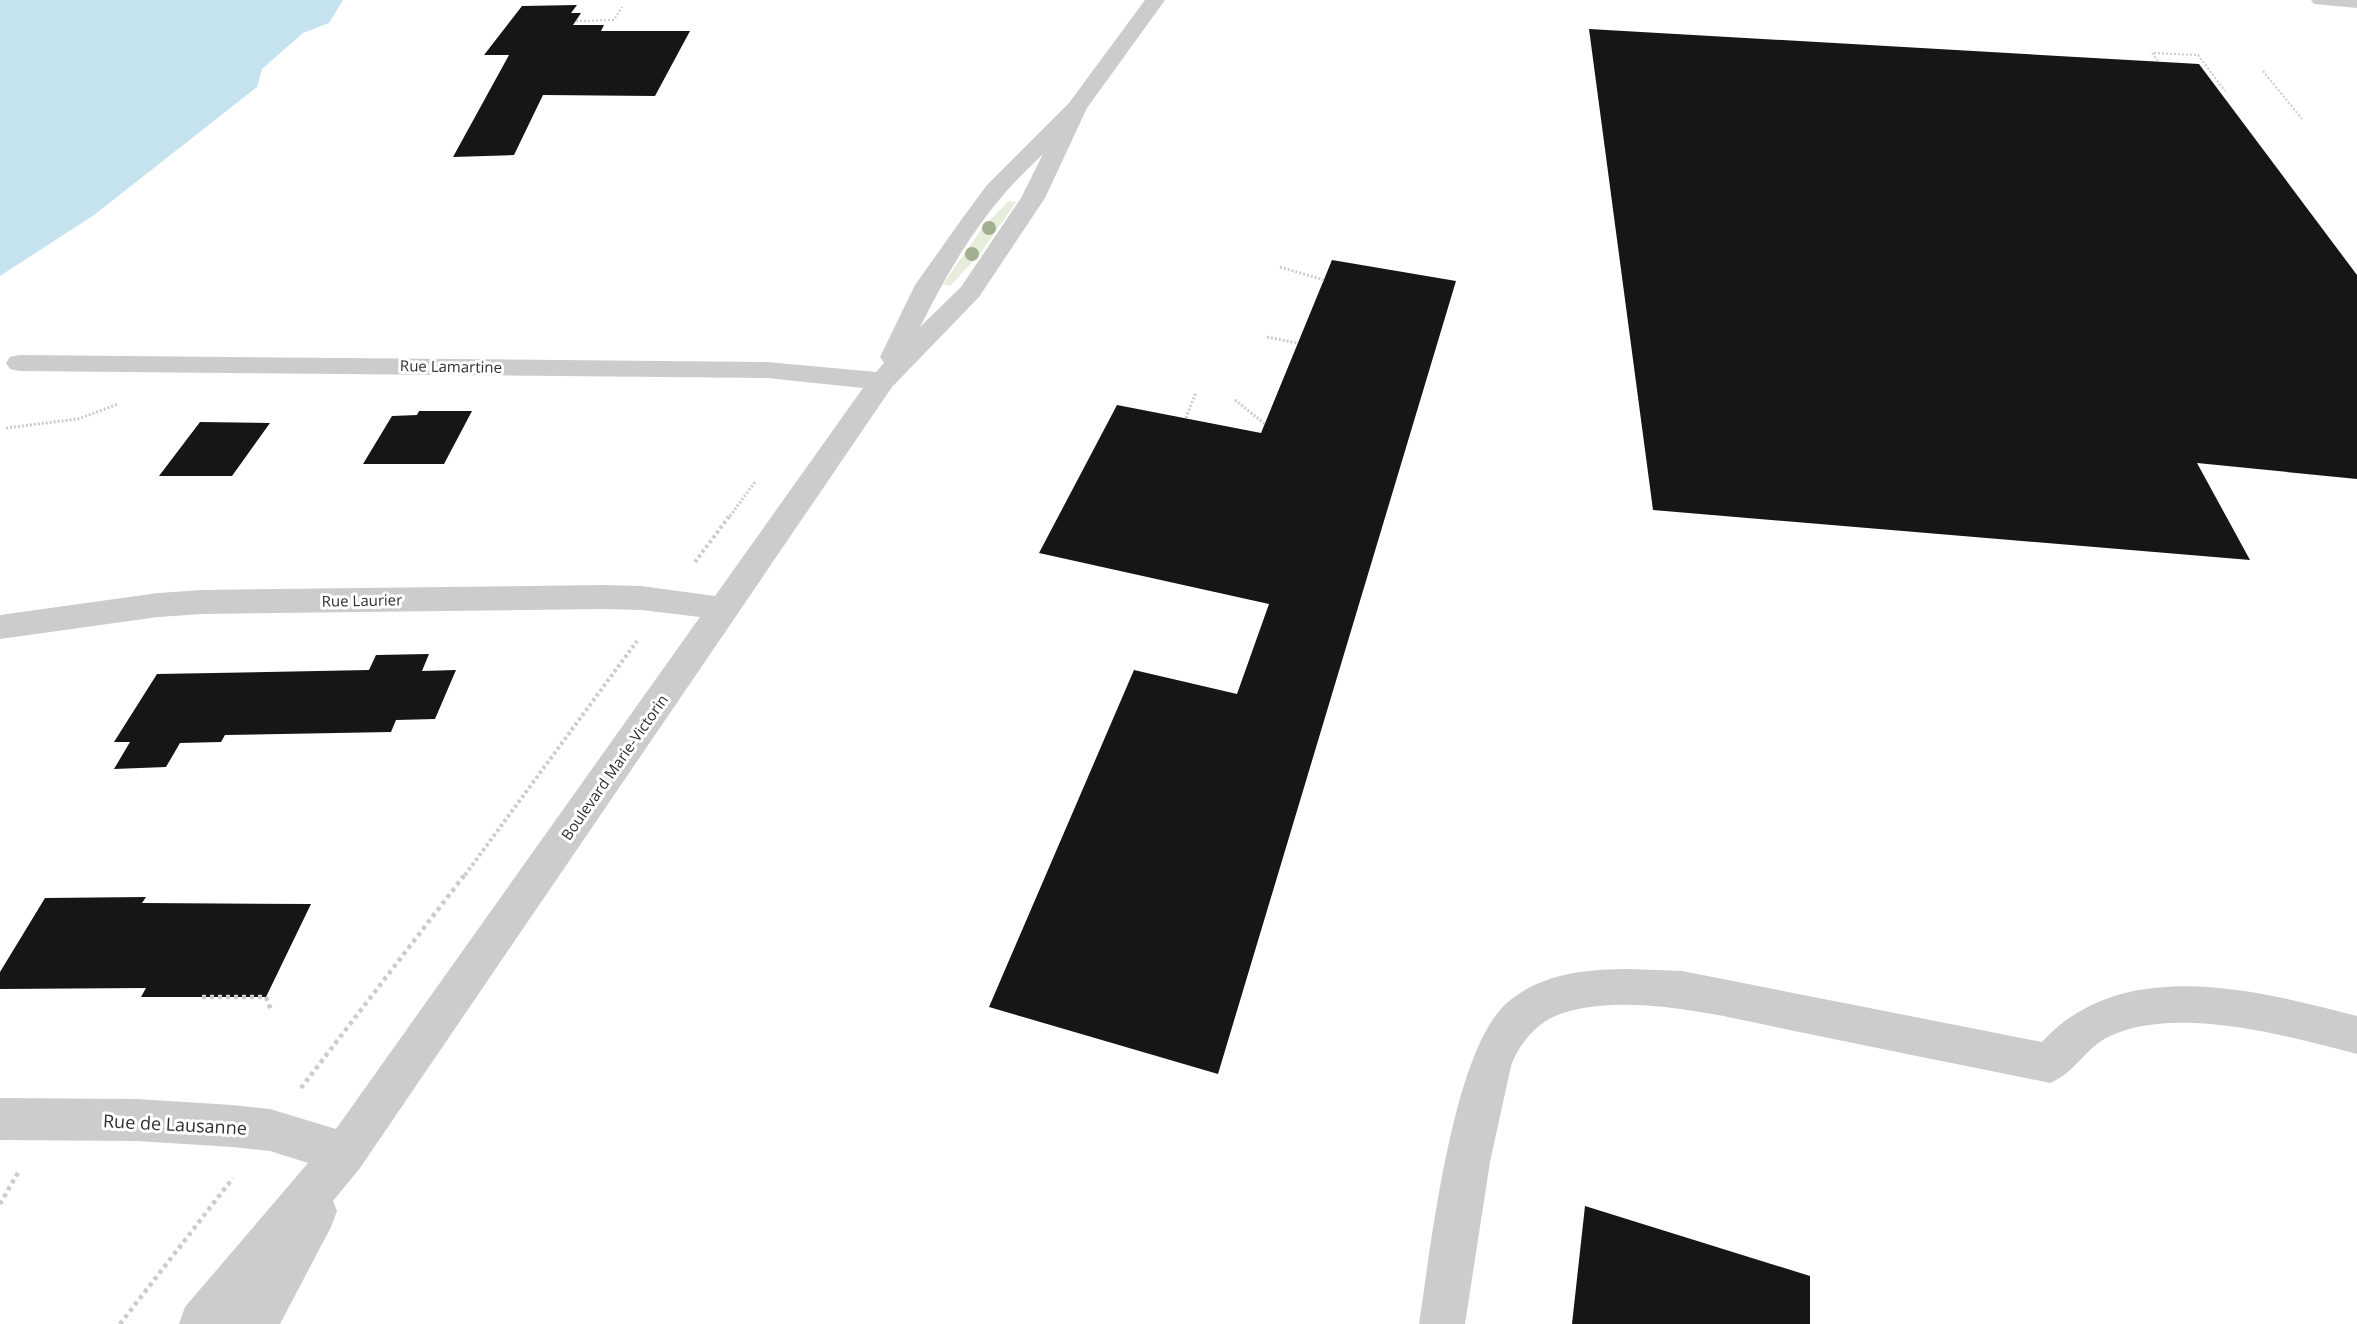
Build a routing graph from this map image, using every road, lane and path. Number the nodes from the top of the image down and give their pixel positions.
1 (1155, 0) edge
2 (2321, 0) edge
3 (2357, 2) edge
4 (622, 7) dead end
5 (576, 21) dead end
6 (2158, 61) dead end
7 (2263, 71) dead end
8 (2225, 91) dead end
9 (1077, 108) junction
10 (2302, 120) dead end
11 (1280, 267) dead end
12 (1324, 280) dead end
13 (1267, 337) dead end
14 (1298, 343) dead end
15 (19, 363) dead end
16 (170, 364) junction
17 (882, 381) junction
18 (1196, 392) dead end
19 (1235, 400) dead end
20 (1186, 418) dead end
21 (1265, 424) dead end
22 (6, 429) dead end
23 (757, 480) dead end
24 (691, 568) dead end
25 (725, 609) junction
26 (0, 627) edge
27 (641, 636) dead end
28 (202, 997) dead end
29 (271, 1010) dead end
30 (2357, 1035) edge
31 (307, 1080) dead end
32 (0, 1119) edge
33 (345, 1153) junction
34 (200, 1220) dead end
35 (120, 1324) edge
36 (202, 1324) edge
37 (255, 1324) edge
38 (1442, 1324) edge

1 - 9 street, Boulevard Marie-Victorin
2 - 3 street
4 - 5 path
6 - 8 path
7 - 10 path
9 - 17 street, Boulevard Marie-Victorin
9 - 17 street, Boulevard Marie-Victorin
11 - 12 path
13 - 14 path
15 - 16 street, Rue Lamartine
16 - 17 street, Rue Lamartine
16 - 22 path
17 - 25 street, Boulevard Marie-Victorin
18 - 20 path
19 - 21 path
23 - 24 path
25 - 26 street, Rue Laurier
25 - 33 street, Boulevard Marie-Victorin
27 - 31 path
28 - 29 path
30 - 38 street
32 - 33 street, Rue de Lausanne
33 - 36 street, Boulevard Marie-Victorin
33 - 37 street, Boulevard Marie-Victorin
34 - 35 path

